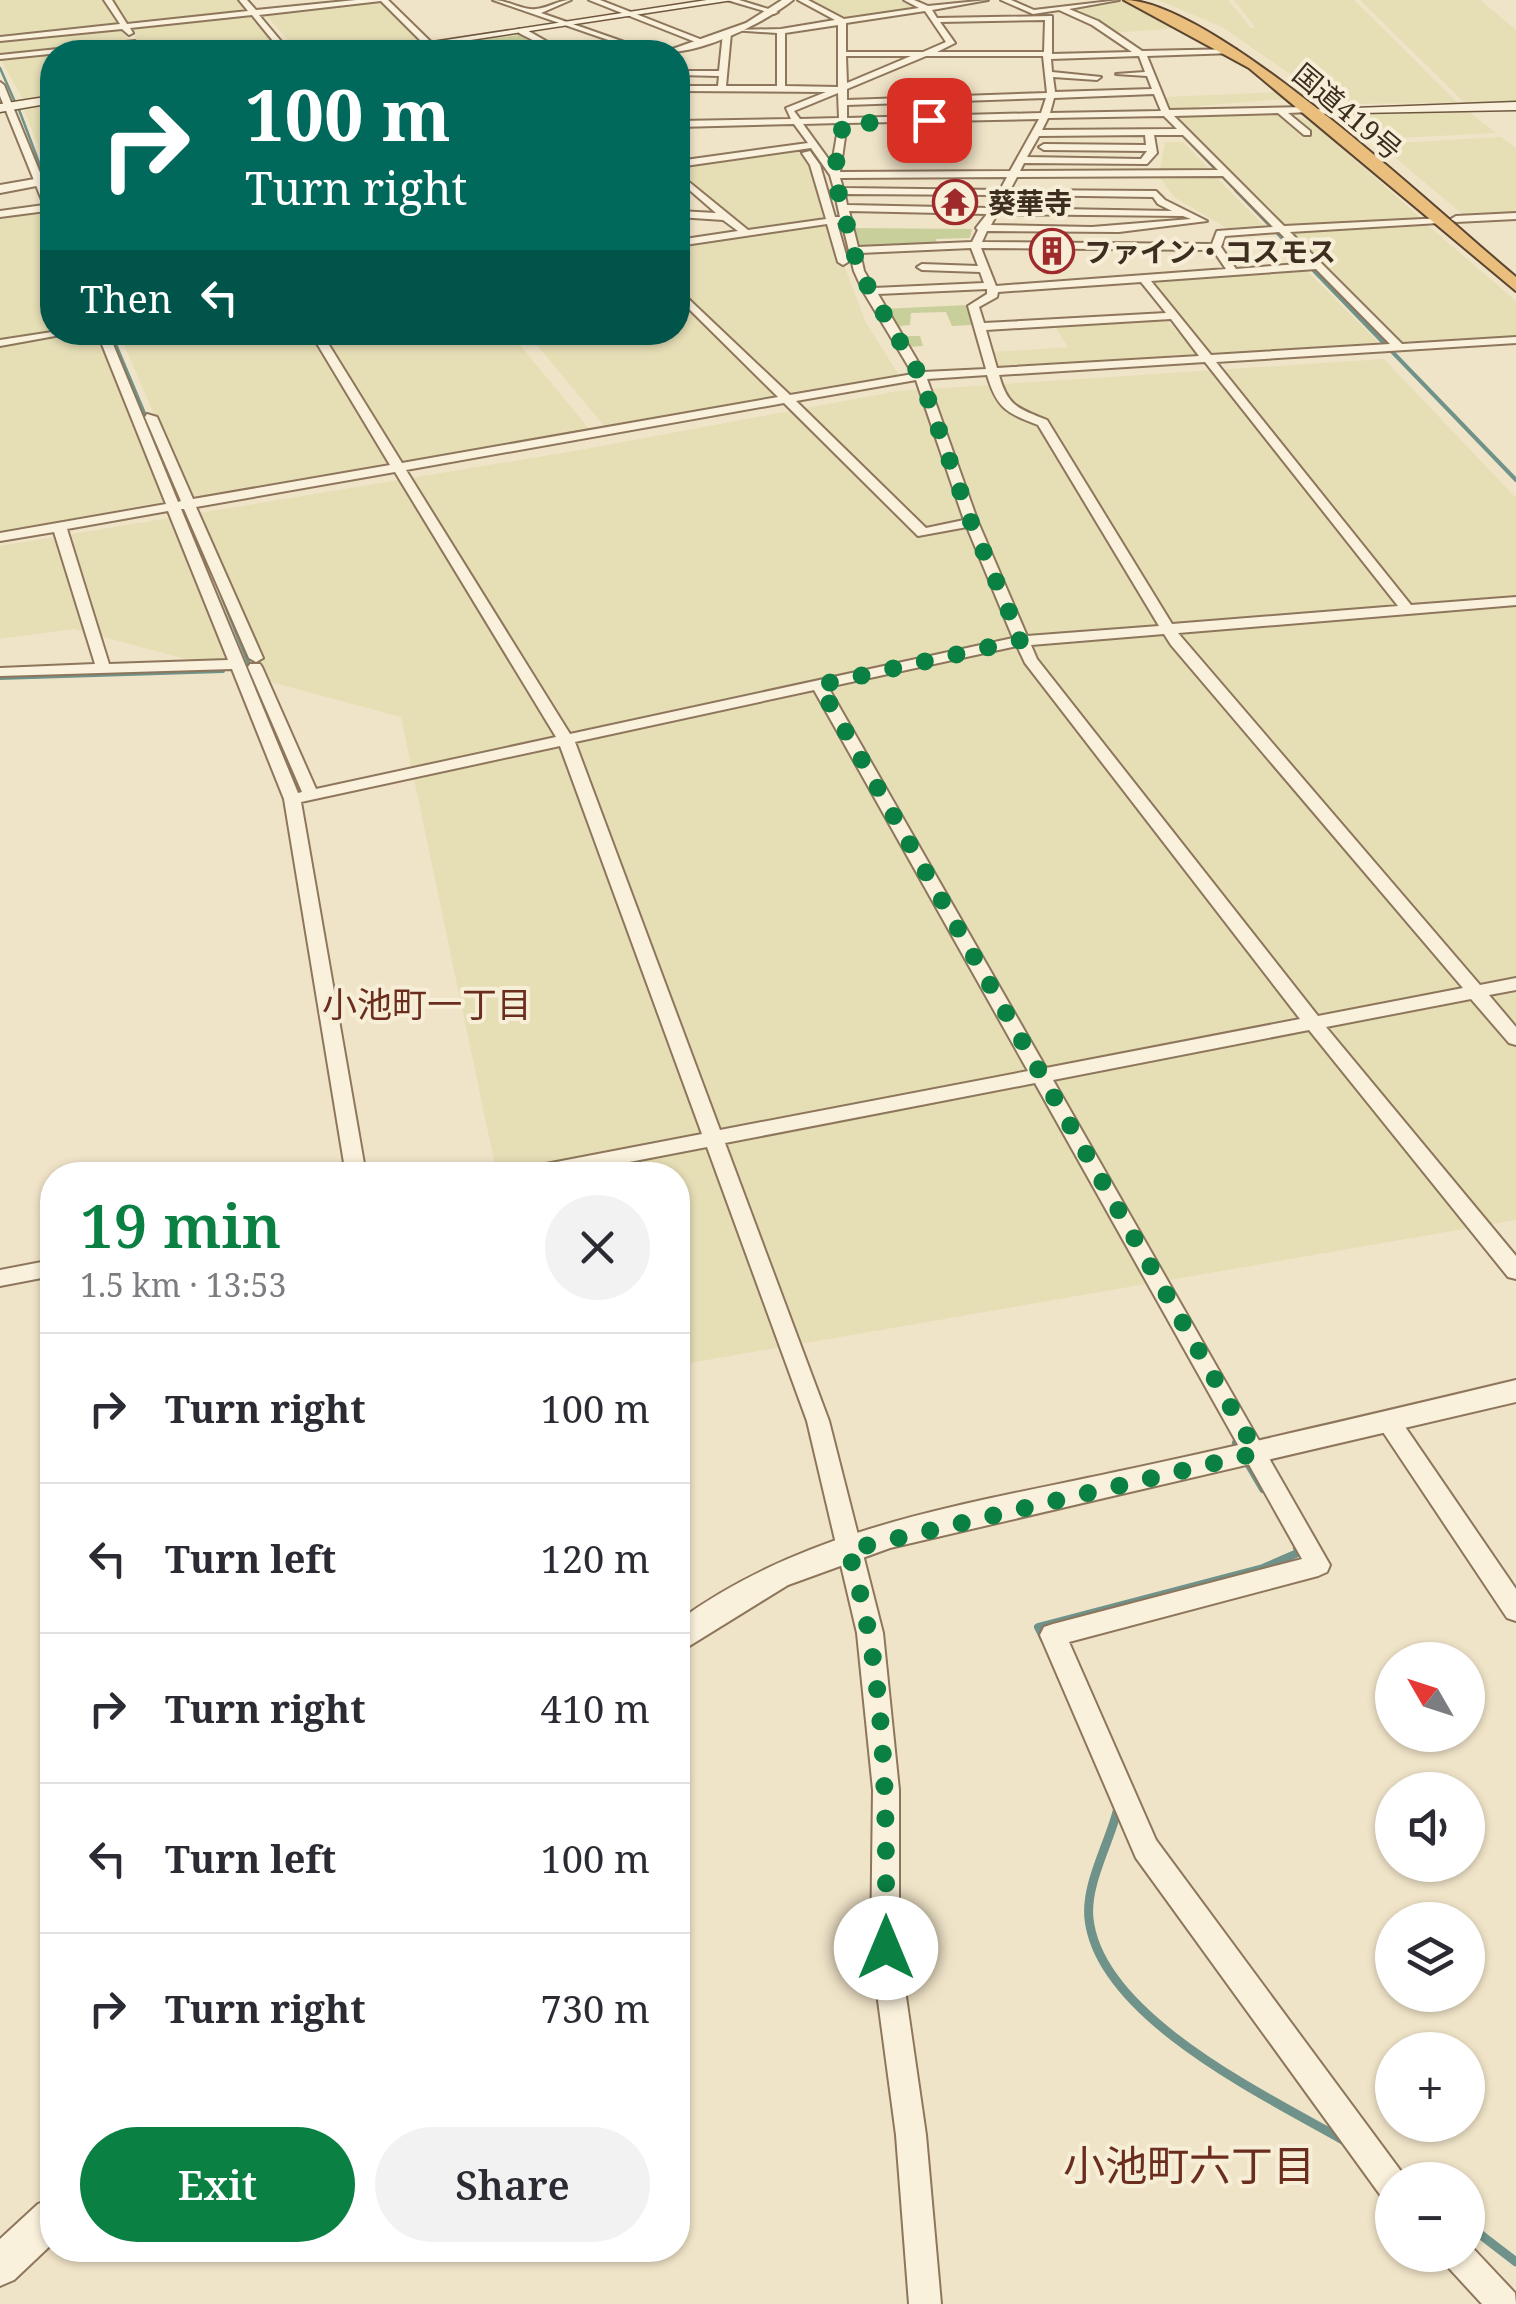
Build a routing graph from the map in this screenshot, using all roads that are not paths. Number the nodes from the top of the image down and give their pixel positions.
1 (108, 0) edge
2 (348, 0) edge
3 (381, 0) edge
4 (480, 0) edge
5 (498, 0) edge
6 (522, 0) edge
7 (567, 0) edge
8 (593, 0) edge
9 (726, 0) edge
10 (788, 0) edge
11 (802, 0) edge
12 (904, 0) edge
13 (984, 0) edge
14 (1006, 0) edge
15 (1113, 0) edge
16 (1130, 0) edge
17 (1149, 0) edge
18 (511, 4) junction
19 (253, 8) edge
20 (1060, 8) junction
21 (923, 9) junction
22 (536, 12) junction
23 (774, 12) junction
24 (1032, 12) junction
25 (630, 14) junction
26 (1048, 18) junction
27 (842, 20) junction
28 (934, 20) junction
29 (568, 24) junction
30 (124, 25) junction
31 (522, 31) junction
32 (782, 31) junction
33 (731, 32) junction
34 (0, 38) edge
35 (133, 40) edge
36 (277, 40) edge
37 (284, 40) edge
38 (425, 40) edge
39 (458, 40) edge
40 (539, 40) edge
41 (614, 40) edge
42 (702, 41) junction
43 (690, 45) edge
44 (1233, 51) junction
45 (845, 54) junction
46 (928, 54) junction
47 (1142, 55) junction
48 (40, 57) edge
49 (0, 60) edge
50 (1008, 66) dead end
51 (1048, 67) junction
52 (690, 73) edge
53 (1100, 73) dead end
54 (724, 74) junction
55 (1120, 74) dead end
56 (1148, 74) junction
57 (1076, 84) dead end
58 (0, 85) edge
59 (690, 89) edge
60 (722, 89) junction
61 (781, 89) junction
62 (844, 90) junction
63 (1155, 91) junction
64 (1048, 96) junction
65 (13, 100) edge
66 (40, 100) edge
67 (843, 103) junction
68 (1516, 106) edge
69 (1328, 109) junction
70 (1279, 110) junction
71 (1306, 110) junction
72 (1161, 113) junction
73 (1044, 116) junction
74 (690, 124) edge
75 (796, 124) junction
76 (843, 124) junction
77 (1180, 132) junction
78 (1035, 133) junction
79 (1148, 133) junction
80 (1307, 133) dead end
81 (807, 146) junction
82 (1027, 147) junction
83 (1151, 148) junction
84 (1018, 160) junction
85 (690, 162) edge
86 (40, 164) edge
87 (1220, 173) junction
88 (1011, 176) junction
89 (40, 182) edge
90 (836, 183) junction
91 (690, 186) edge
92 (0, 190) edge
93 (1001, 192) junction
94 (40, 210) edge
95 (988, 213) junction
96 (0, 214) edge
97 (1186, 214) junction
98 (690, 215) edge
99 (839, 216) junction
100 (1516, 216) edge
101 (726, 217) junction
102 (1456, 219) junction
103 (1439, 220) junction
104 (1202, 221) junction
105 (1174, 225) junction
106 (981, 228) junction
107 (1275, 229) junction
108 (1226, 232) junction
109 (746, 233) junction
110 (1193, 237) junction
111 (690, 241) edge
112 (975, 245) junction
113 (1166, 247) junction
114 (1216, 247) junction
115 (854, 250) junction
116 (1312, 266) junction
117 (922, 268) dead end
118 (981, 269) junction
119 (1232, 271) junction
120 (1516, 273) edge
121 (1142, 276) junction
122 (1516, 286) edge
123 (991, 288) junction
124 (868, 291) junction
125 (690, 304) edge
126 (862, 307) dead end
127 (1171, 316) junction
128 (980, 327) junction
129 (40, 337) edge
130 (1516, 340) edge
131 (0, 343) edge
132 (108, 345) edge
133 (121, 345) edge
134 (323, 345) edge
135 (1392, 347) junction
136 (1206, 359) junction
137 (896, 365) dead end
138 (992, 372) junction
139 (912, 378) junction
140 (787, 399) junction
141 (398, 467) junction
142 (180, 505) junction
143 (971, 522) junction
144 (59, 526) junction
145 (0, 537) edge
146 (1516, 600) edge
147 (1407, 608) junction
148 (1166, 628) junction
149 (1021, 640) junction
150 (255, 661) junction
151 (236, 662) junction
152 (104, 670) junction
153 (0, 672) edge
154 (819, 685) junction
155 (566, 740) junction
156 (311, 796) junction
157 (292, 799) junction
158 (1516, 984) edge
159 (1476, 992) junction
160 (1313, 1022) junction
161 (1516, 1039) edge
162 (1042, 1076) junction
163 (712, 1139) junction
164 (354, 1162) edge
165 (593, 1162) edge
166 (40, 1270) edge
167 (1516, 1271) edge
168 (0, 1278) edge
169 (1516, 1392) edge
170 (1389, 1422) junction
171 (1245, 1456) junction
172 (848, 1550) junction
173 (1516, 1610) edge
174 (690, 1630) edge
175 (1375, 2162) edge
176 (40, 2229) edge
177 (0, 2266) edge
178 (1474, 2272) edge
179 (925, 2304) edge
180 (1504, 2304) edge

1 - 30 street
2 - 19 street
3 - 19 street
3 - 38 street
4 - 29 street
5 - 18 street
6 - 18 street
7 - 22 street
8 - 25 street
9 - 23 street
9 - 25 main road
10 - 23 street
11 - 27 street
12 - 21 street
13 - 21 street
14 - 24 street
15 - 20 street
16 - 44 highway, 国道419号
17 - 69 highway, 国道419号
18 - 22 street
19 - 30 street
19 - 36 street
19 - 37 street
20 - 24 street
20 - 47 street
21 - 27 street
21 - 28 street
22 - 29 street
23 - 33 street
24 - 26 street
25 - 29 main road
25 - 42 street
26 - 28 street
26 - 51 street
27 - 32 street
27 - 45 street
28 - 46 street
29 - 31 main road
29 - 41 street
30 - 34 street
30 - 35 street
31 - 39 main road
31 - 40 street
32 - 33 street
32 - 61 street
33 - 42 street
33 - 54 street
42 - 43 street
44 - 47 street
44 - 71 highway, 国道419号
45 - 46 street
45 - 62 street
46 - 51 street
46 - 62 street
47 - 51 street
47 - 56 street
48 - 49 street
49 - 65 street
50 - 51 street
51 - 53 street
51 - 57 street
51 - 64 street
52 - 54 street
54 - 60 street
55 - 56 street
56 - 63 street
58 - 65 street
59 - 60 street
60 - 61 street
61 - 62 street
62 - 67 street
62 - 75 street
63 - 64 street
63 - 72 street
64 - 67 street
64 - 73 street
65 - 66 main road
65 - 86 street
67 - 76 street
68 - 69 main road
69 - 71 main road
69 - 102 highway, 国道419号
70 - 71 street
70 - 72 street
70 - 80 street
71 - 103 highway, 国道419号
72 - 73 street
72 - 77 street
73 - 76 street
73 - 78 street
74 - 75 street
75 - 76 street
75 - 81 street
76 - 90 street
77 - 79 street
77 - 87 street
78 - 79 street
78 - 82 street
79 - 83 street
81 - 85 street
81 - 90 street
81 - 99 street
82 - 83 street
82 - 84 street
83 - 84 street
84 - 88 street
87 - 88 street
87 - 107 street
88 - 90 street
88 - 93 street
89 - 92 street
90 - 93 street
90 - 99 street
91 - 101 street
93 - 95 street
93 - 97 street
94 - 96 street
95 - 97 street
95 - 99 street
95 - 106 street
97 - 104 street
98 - 101 street
99 - 109 street
99 - 115 street
99 - 126 street
100 - 102 street
101 - 109 street
102 - 120 highway, 国道419号
103 - 107 street
103 - 122 highway, 国道419号
104 - 105 street
104 - 108 street
105 - 106 street
105 - 110 street
106 - 112 street
107 - 108 street
107 - 116 street
108 - 110 street
108 - 114 street
109 - 111 street
110 - 113 street
112 - 113 street
112 - 115 street
112 - 118 street
113 - 114 street
114 - 119 street
115 - 124 street
116 - 119 street
116 - 135 street
117 - 118 street
118 - 123 street
119 - 121 street
121 - 123 street
121 - 127 street
123 - 124 street
123 - 128 street
124 - 139 street
125 - 140 street
127 - 128 street
127 - 136 street
128 - 138 street
129 - 131 street
130 - 135 street
132 - 142 street
133 - 142 street
134 - 141 street
135 - 136 street
136 - 138 street
136 - 147 street
137 - 139 street
138 - 139 street
138 - 148 street
139 - 140 street
139 - 143 street
140 - 141 street
140 - 143 street
141 - 142 street
141 - 155 street
142 - 144 street
142 - 150 street
142 - 151 street
143 - 149 street
144 - 145 street
144 - 152 street
146 - 147 street
147 - 148 street
148 - 149 street
148 - 159 street
149 - 154 street
149 - 160 street
150 - 151 street
150 - 156 street
151 - 152 street
151 - 157 street
152 - 153 street
154 - 155 street
154 - 162 street
155 - 156 street
155 - 163 street
156 - 157 street
157 - 164 street
158 - 159 street
159 - 160 street
159 - 161 street
160 - 162 street
160 - 167 street
162 - 163 street
162 - 171 street
163 - 165 street
163 - 172 street
166 - 168 street
169 - 170 street
170 - 171 street
170 - 173 street
171 - 172 street
171 - 175 street
172 - 174 street
172 - 179 street
176 - 177 street
178 - 180 street

